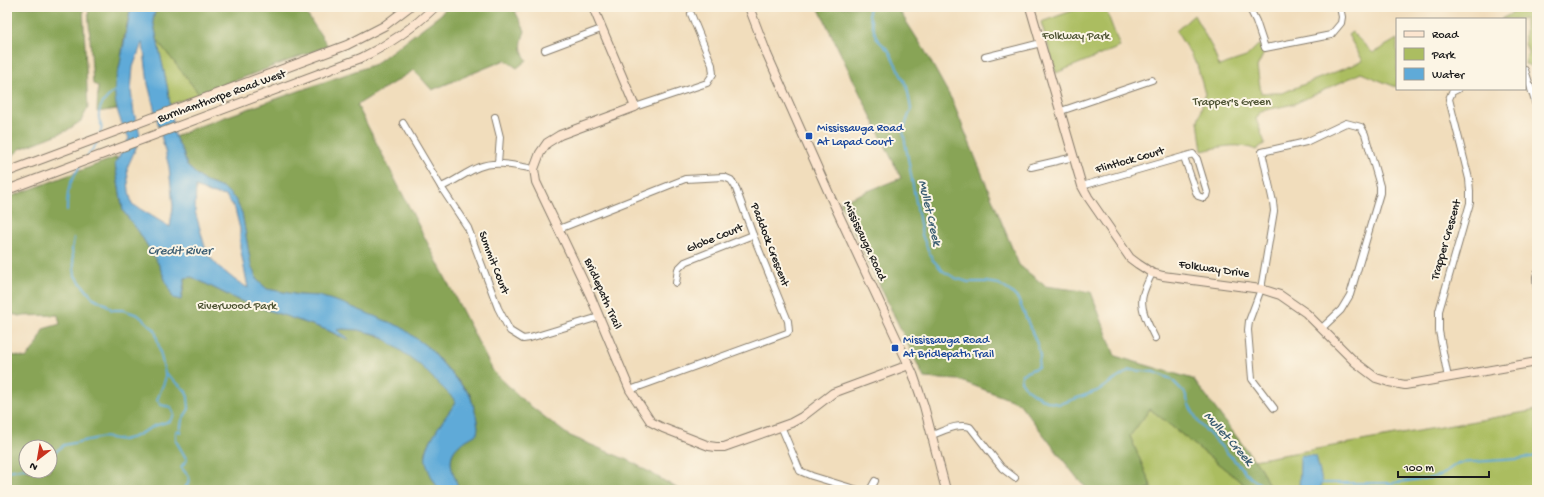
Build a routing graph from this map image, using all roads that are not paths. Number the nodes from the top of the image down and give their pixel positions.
1 (409, 7) edge
2 (434, 7) edge
3 (593, 7) edge
4 (749, 7) edge
5 (1030, 7) edge
6 (1249, 7) edge
7 (1340, 7) edge
8 (691, 14) dead end
9 (601, 29) junction
10 (1041, 43) junction
11 (545, 50) dead end
12 (985, 57) dead end
13 (1526, 73) edge
14 (1152, 80) dead end
15 (1456, 90) edge
16 (635, 106) junction
17 (1537, 108) edge
18 (1061, 111) junction
19 (495, 117) dead end
20 (403, 123) dead end
21 (1074, 157) junction
22 (1184, 157) junction
23 (498, 163) junction
24 (1031, 167) dead end
25 (534, 169) junction
26 (7, 172) edge
27 (1082, 186) junction
28 (441, 187) junction
29 (7, 190) edge
30 (559, 229) junction
31 (753, 235) junction
32 (1152, 273) junction
33 (1537, 273) edge
34 (676, 284) dead end
35 (1261, 289) junction
36 (1537, 290) edge
37 (599, 317) junction
38 (1322, 328) junction
39 (1155, 338) dead end
40 (1537, 362) edge
41 (909, 365) junction
42 (1448, 378) junction
43 (630, 390) junction
44 (1274, 408) dead end
45 (781, 426) junction
46 (932, 435) junction
47 (1015, 478) dead end
48 (875, 481) dead end
49 (858, 490) edge
50 (870, 490) edge
51 (946, 490) edge

1 - 26 street, Burnhamthorpe Road West
2 - 29 street, Burnhamthorpe Road West
3 - 9 street
4 - 41 street, Mississauga Road
5 - 10 street, Folkway Drive
6 - 7 street
8 - 16 street
9 - 11 street
9 - 16 street
10 - 12 street
10 - 18 street, Folkway Drive
13 - 17 street
14 - 18 street
15 - 42 street, Trapper Crescent
16 - 25 street
18 - 21 street, Folkway Drive
19 - 23 street
20 - 28 street, Summit Court
21 - 24 street
21 - 27 street, Folkway Drive
22 - 22 street
22 - 27 street, Flintlock Court
23 - 25 street
23 - 28 street
25 - 30 street, Bridlepath Trail
27 - 32 street, Folkway Drive
28 - 37 street, Summit Court
30 - 31 street, Paddock Crescent
30 - 37 street, Bridlepath Trail
31 - 34 street, Globe Court
31 - 43 street, Paddock Crescent
32 - 35 street, Folkway Drive
32 - 39 street
33 - 36 street
35 - 38 street, Folkway Drive
35 - 38 street
35 - 44 street
37 - 43 street, Bridlepath Trail
38 - 42 street, Folkway Drive
40 - 42 street, Folkway Drive
41 - 45 street, Bridlepath Trail
41 - 46 street, Mississauga Road
43 - 45 street, Bridlepath Trail
45 - 49 street
46 - 47 street
46 - 51 street, Mississauga Road
48 - 50 street

